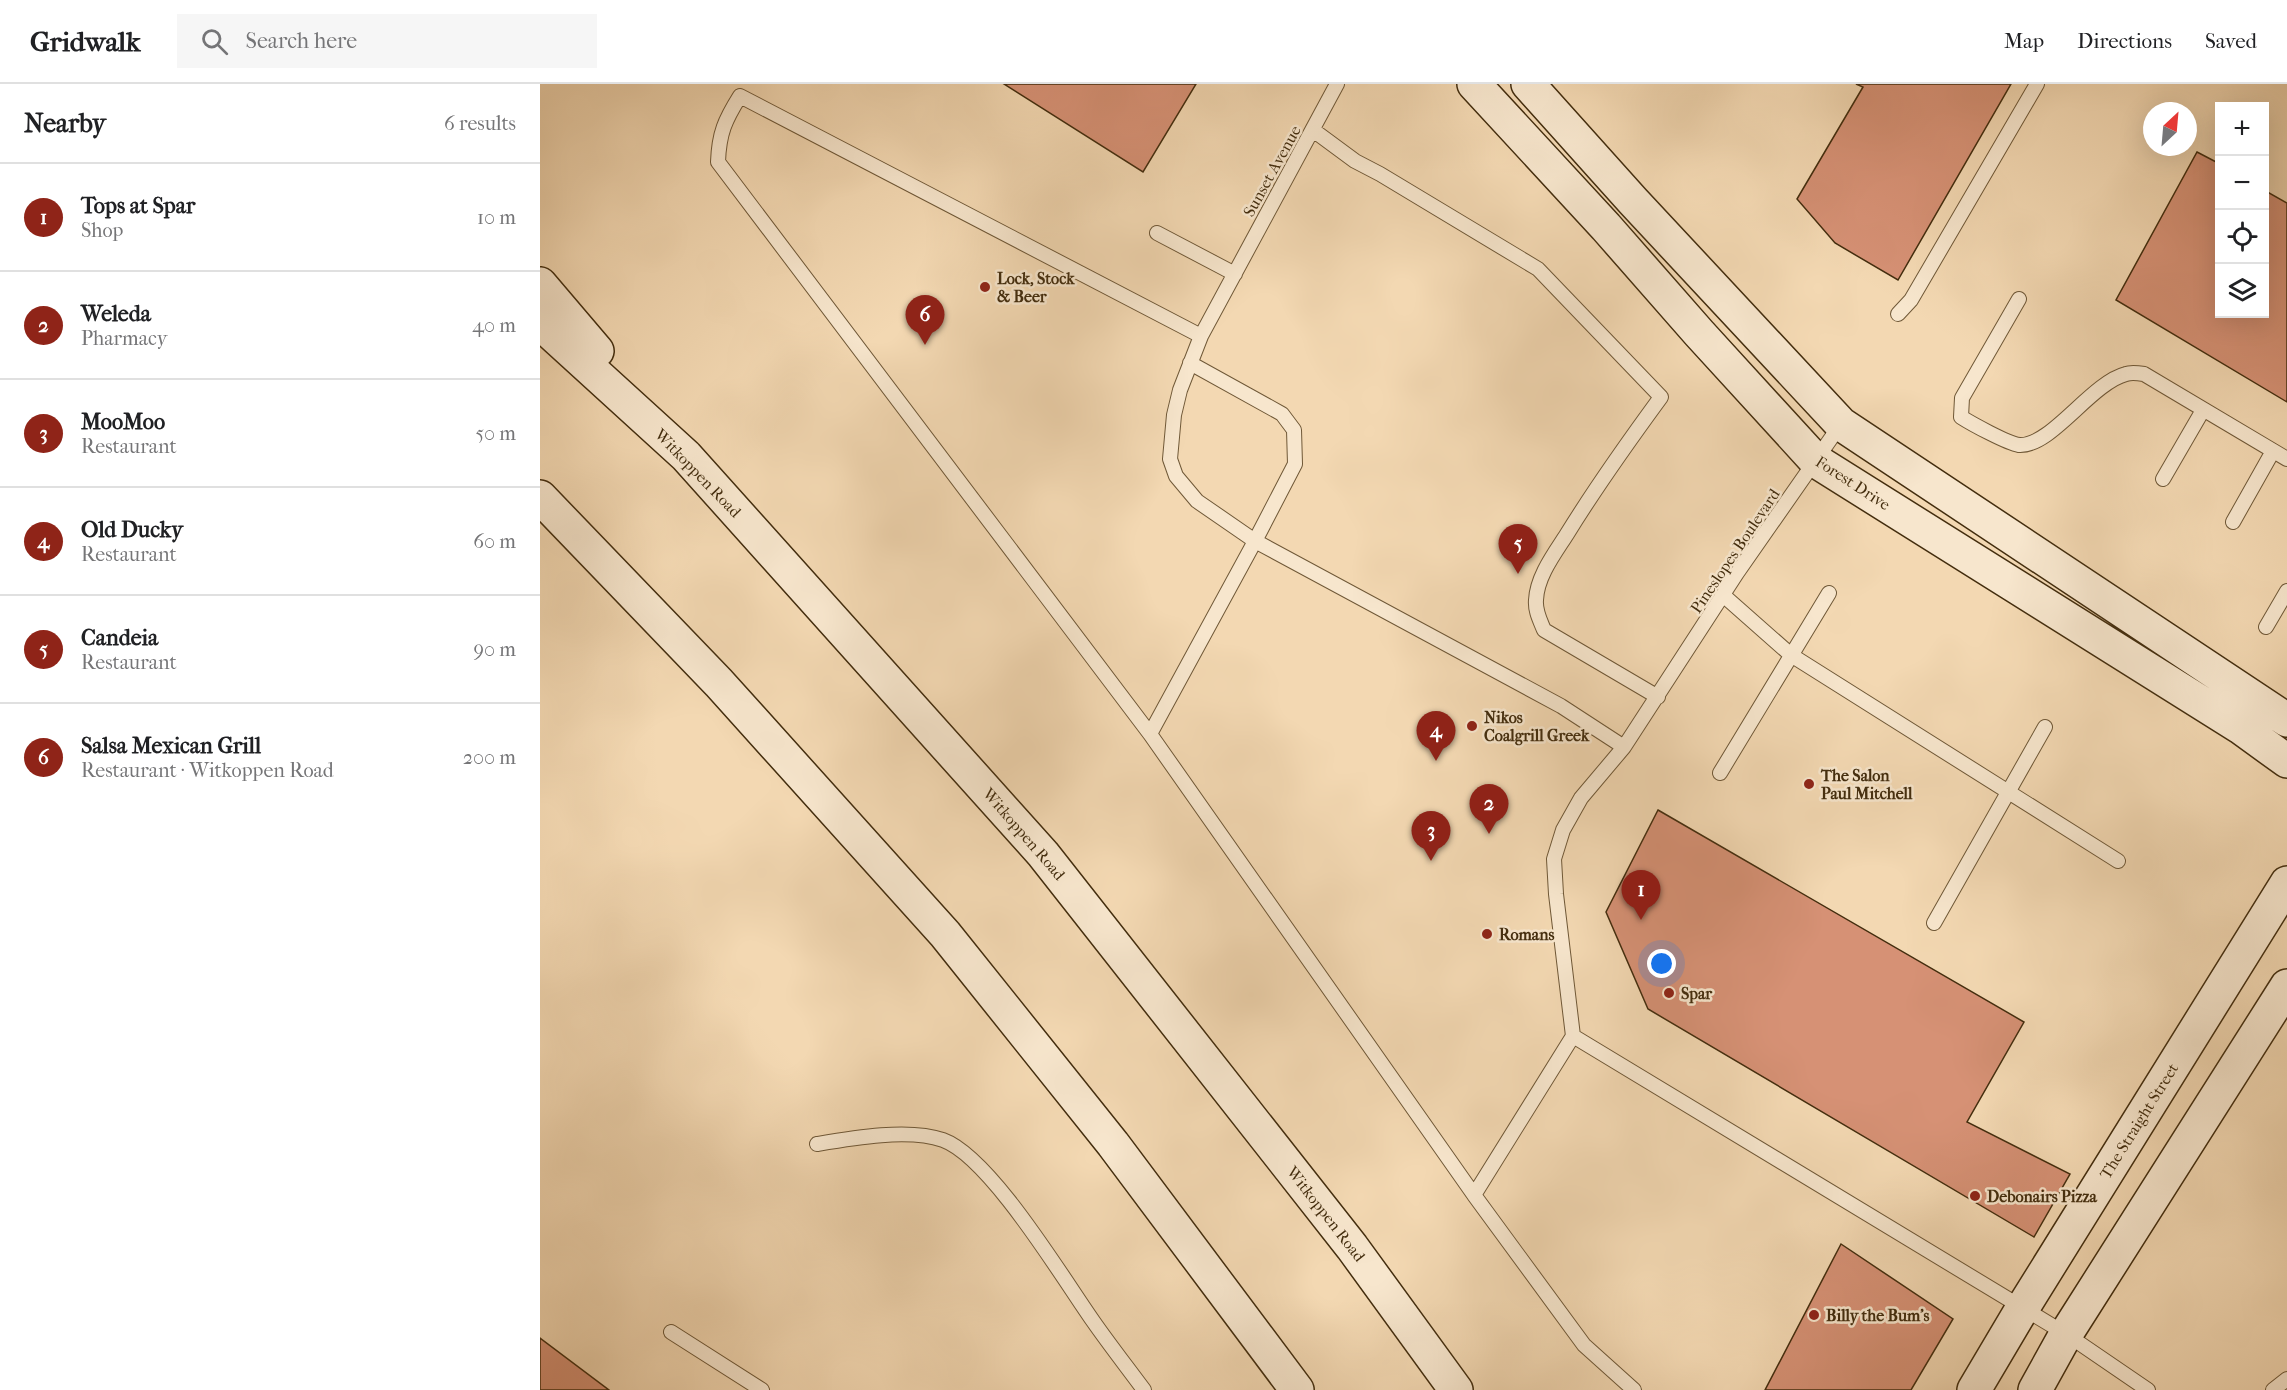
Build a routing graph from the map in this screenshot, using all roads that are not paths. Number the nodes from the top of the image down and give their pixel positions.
1 (1338, 84) edge
2 (1474, 84) edge
3 (1528, 84) edge
4 (2037, 84) edge
5 (743, 90) edge
6 (1313, 130) junction
7 (1157, 233) dead end
8 (1235, 274) junction
9 (540, 284) edge
10 (2019, 299) dead end
11 (1898, 314) dead end
12 (540, 323) edge
13 (1202, 336) junction
14 (1190, 363) junction
15 (2203, 410) junction
16 (1842, 424) junction
17 (2273, 451) junction
18 (686, 456) junction
19 (2287, 459) edge
20 (1816, 461) junction
21 (2163, 479) dead end
22 (540, 497) edge
23 (2233, 522) dead end
24 (1255, 541) junction
25 (2287, 591) edge
26 (1829, 593) dead end
27 (1724, 595) junction
28 (2266, 627) dead end
29 (1791, 655) junction
30 (1658, 697) junction
31 (2287, 720) edge
32 (2045, 727) dead end
33 (1150, 734) junction
34 (1624, 747) junction
35 (2287, 761) edge
36 (1720, 773) dead end
37 (2007, 793) junction
38 (2118, 861) dead end
39 (2287, 884) edge
40 (1934, 923) dead end
41 (2287, 986) edge
42 (1573, 1036) junction
43 (817, 1144) dead end
44 (1474, 1195) junction
45 (2022, 1309) junction
46 (671, 1332) dead end
47 (2066, 1334) junction
48 (2287, 1379) edge
49 (762, 1390) edge
50 (1144, 1390) edge
51 (1297, 1390) edge
52 (1456, 1390) edge
53 (1634, 1390) edge
54 (1974, 1390) edge
55 (2035, 1390) edge
56 (2148, 1390) edge
57 (2273, 1390) edge

1 - 6 lane, Sunset Avenue
2 - 20 street, Forest Drive
3 - 16 street
4 - 11 lane
5 - 13 lane
5 - 33 lane
6 - 8 lane, Sunset Avenue
6 - 30 lane
7 - 8 lane
8 - 13 lane, Sunset Avenue
9 - 18 street
10 - 15 lane
12 - 18 street, Witkoppen Road
13 - 14 lane, Sunset Avenue
14 - 24 lane, Sunset Avenue
14 - 24 lane
15 - 17 lane
15 - 21 lane
16 - 20 lane, Pineslopes Boulevard
16 - 31 street
17 - 19 lane
17 - 23 lane
18 - 52 street, Witkoppen Road
20 - 27 lane, Pineslopes Boulevard
20 - 35 street, Forest Drive
22 - 51 street
24 - 33 lane
24 - 34 lane, Sunset Avenue
25 - 28 lane
26 - 29 lane
27 - 29 lane
27 - 30 lane, Pineslopes Boulevard
29 - 36 lane
29 - 37 lane
30 - 34 lane, Pineslopes Boulevard
32 - 37 lane
33 - 44 lane
34 - 42 lane, Pineslopes Boulevard
37 - 38 lane
37 - 40 lane
39 - 45 street, The Straight Street
41 - 47 street
42 - 44 lane
42 - 45 lane
43 - 50 lane
44 - 53 lane
45 - 47 lane
45 - 54 street, The Straight Street
46 - 49 lane
47 - 55 street
47 - 56 lane
48 - 57 lane

